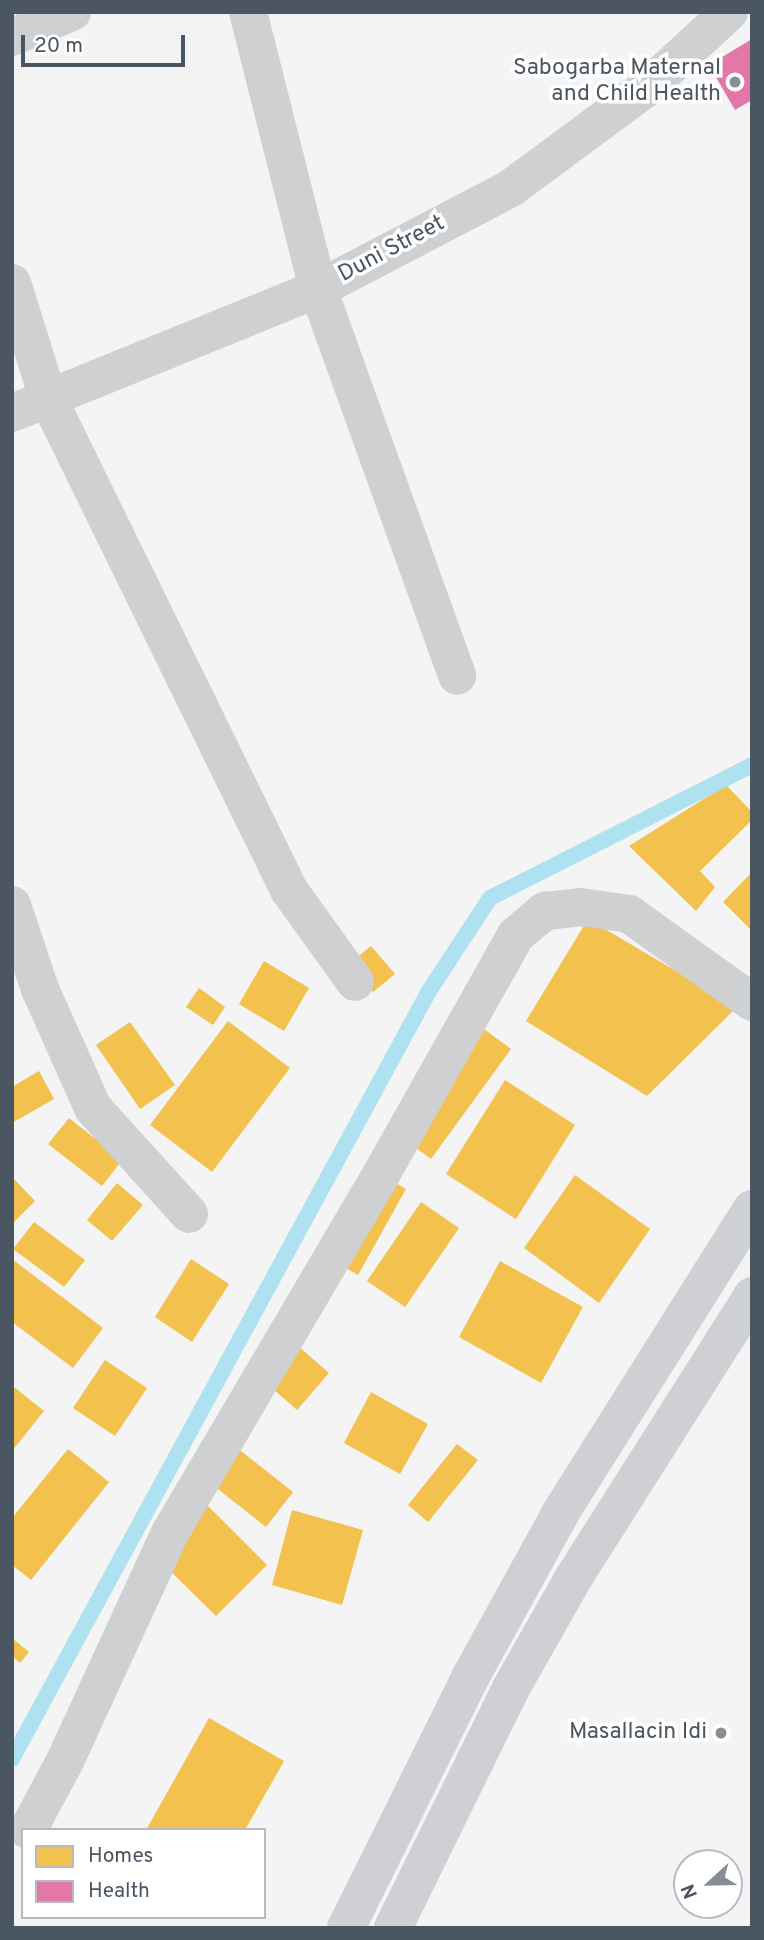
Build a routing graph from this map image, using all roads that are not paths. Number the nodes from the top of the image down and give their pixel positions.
1 (72, 12) edge
2 (248, 12) edge
3 (729, 12) edge
4 (12, 37) edge
5 (12, 283) edge
6 (317, 289) junction
7 (48, 398) junction
8 (12, 413) edge
9 (457, 676) dead end
10 (12, 905) edge
11 (355, 982) dead end
12 (752, 1002) edge
13 (752, 1209) edge
14 (190, 1214) dead end
15 (752, 1296) edge
16 (29, 1828) edge
17 (21, 1842) edge
18 (12, 1858) edge
19 (346, 1928) edge
20 (393, 1928) edge

1 - 4 street
2 - 6 street
3 - 6 street, Duni Street
5 - 7 street
6 - 7 street, Duni Street
6 - 9 street
7 - 8 street, Duni Street
7 - 11 street
10 - 14 street
12 - 16 street
13 - 19 main road
15 - 20 main road
17 - 18 street

